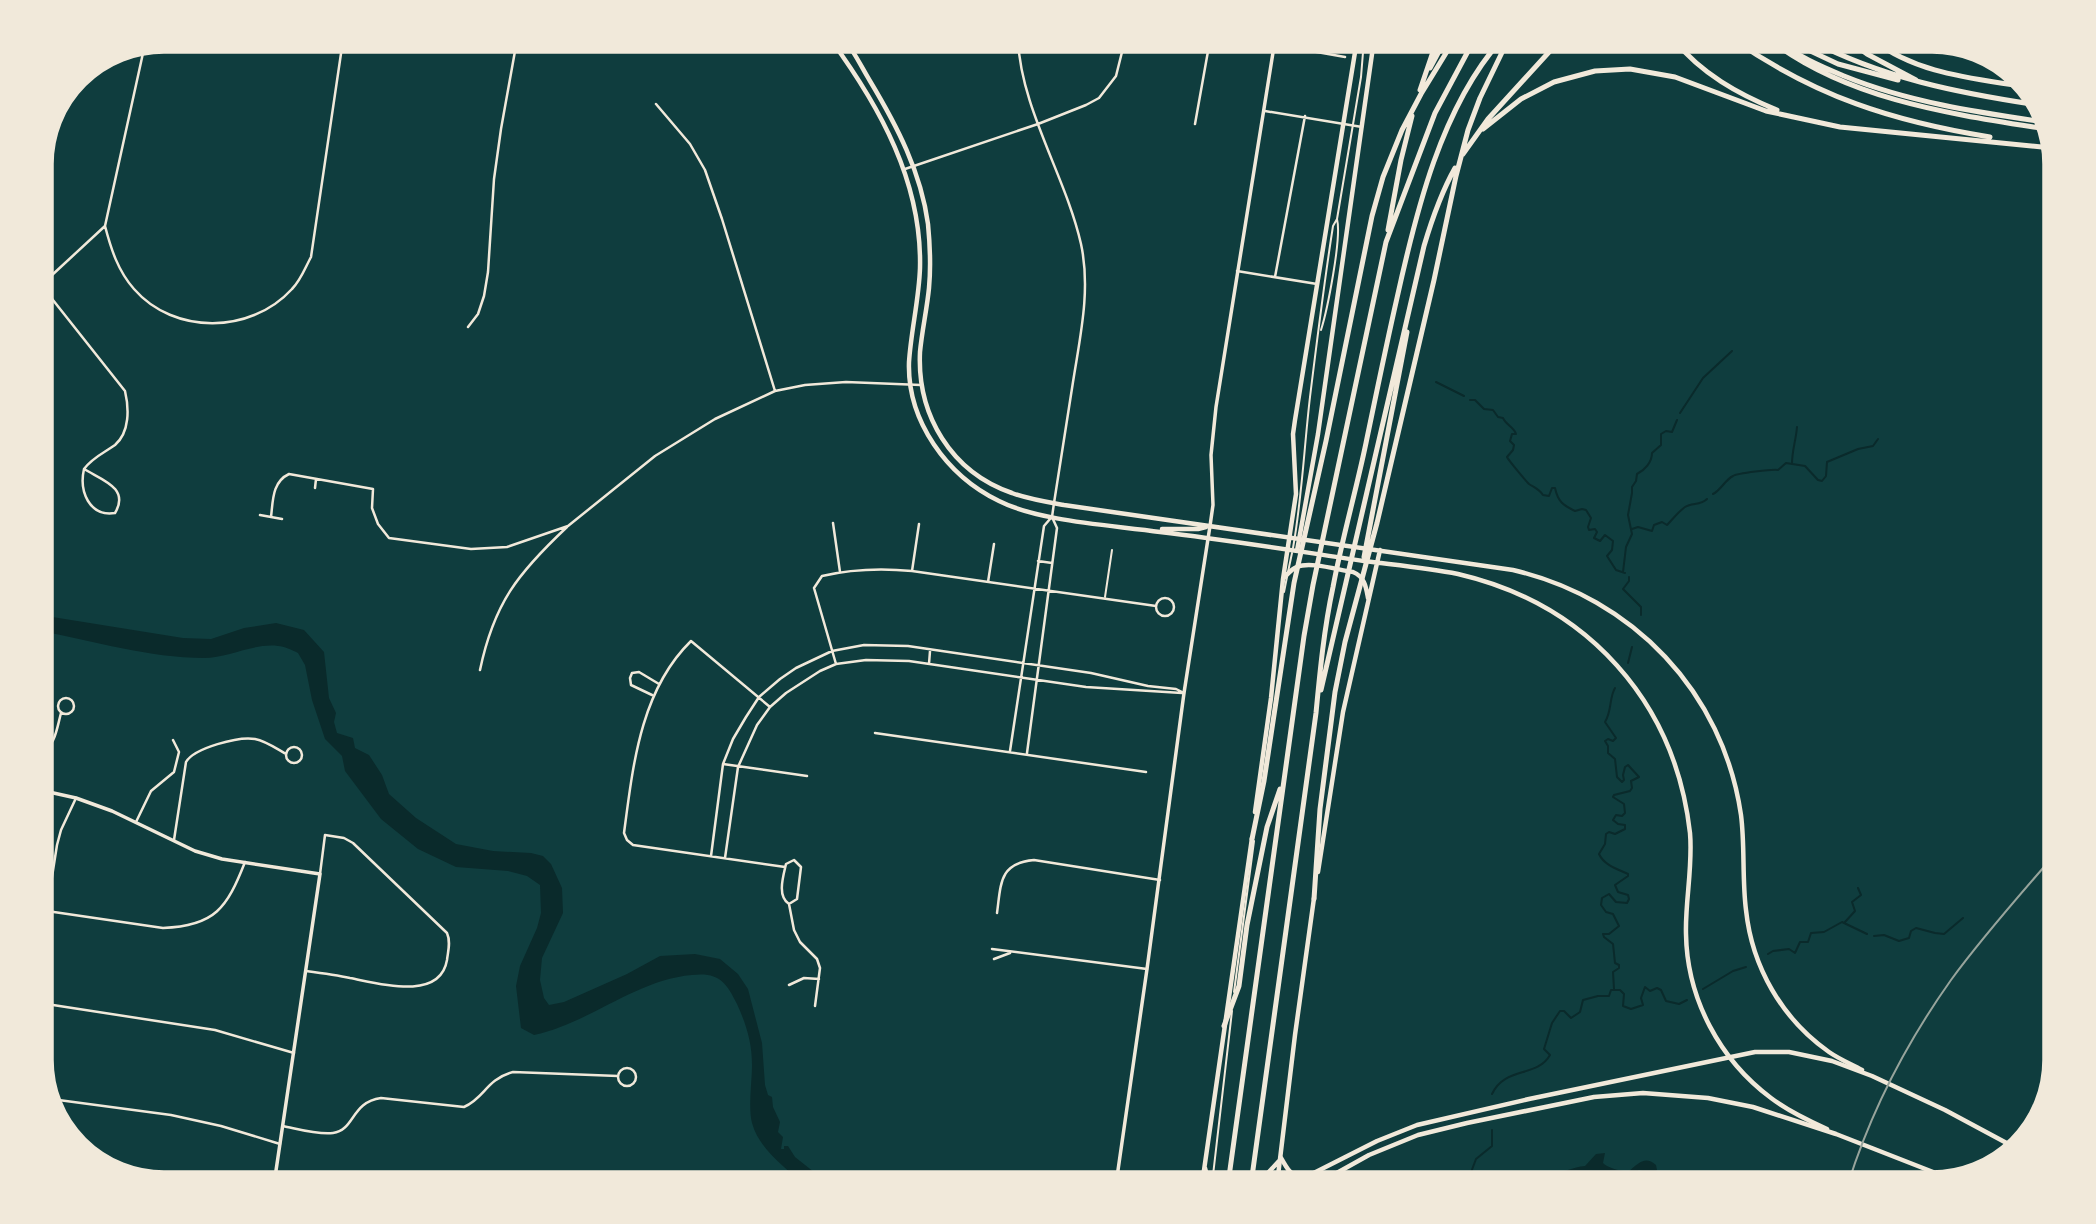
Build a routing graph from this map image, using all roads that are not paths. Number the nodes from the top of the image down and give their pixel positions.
1 (342, 52) edge
2 (515, 52) edge
3 (840, 52) edge
4 (852, 52) edge
5 (1020, 52) edge
6 (1122, 52) edge
7 (1208, 52) edge
8 (1273, 52) edge
9 (1321, 52) edge
10 (1355, 52) edge
11 (1363, 52) edge
12 (1372, 52) edge
13 (1433, 52) edge
14 (1439, 52) edge
15 (1446, 52) edge
16 (1468, 52) edge
17 (1491, 52) edge
18 (1502, 52) edge
19 (1549, 52) edge
20 (1685, 52) edge
21 (1753, 52) edge
22 (1788, 52) edge
23 (1796, 52) edge
24 (1810, 52) edge
25 (1835, 52) edge
26 (1864, 52) edge
27 (1890, 52) edge
28 (143, 55) edge
29 (1345, 57) dead end
30 (1423, 81) junction
31 (1861, 85) junction
32 (2011, 85) edge
33 (1953, 91) junction
34 (2026, 103) edge
35 (656, 104) dead end
36 (1265, 111) junction
37 (1305, 116) junction
38 (1791, 116) junction
39 (2034, 120) edge
40 (1038, 124) junction
41 (1195, 124) dead end
42 (1344, 124) junction
43 (1353, 125) junction
44 (1362, 127) junction
45 (2038, 128) edge
46 (1478, 133) junction
47 (2041, 145) edge
48 (2041, 146) edge
49 (914, 167) junction
50 (905, 169) junction
51 (1338, 219) junction
52 (105, 226) junction
53 (1387, 242) junction
54 (929, 249) junction
55 (920, 250) junction
56 (1237, 271) junction
57 (53, 274) edge
58 (1275, 277) junction
59 (1416, 279) junction
60 (1317, 284) junction
61 (53, 299) edge
62 (468, 327) dead end
63 (1319, 335) junction
64 (910, 384) junction
65 (920, 385) junction
66 (775, 391) junction
67 (84, 469) junction
68 (316, 479) junction
69 (315, 488) dead end
70 (1054, 503) junction
71 (260, 515) dead end
72 (271, 517) junction
73 (1052, 517) junction
74 (282, 519) dead end
75 (833, 523) dead end
76 (919, 524) dead end
77 (568, 526) junction
78 (1210, 526) junction
79 (1145, 530) junction
80 (1208, 538) junction
81 (1290, 538) junction
82 (1299, 539) junction
83 (994, 544) dead end
84 (1288, 549) junction
85 (1112, 550) dead end
86 (1380, 550) junction
87 (1297, 551) junction
88 (1038, 561) junction
89 (1377, 562) junction
90 (1052, 563) junction
91 (912, 571) junction
92 (840, 572) junction
93 (1283, 579) junction
94 (988, 582) junction
95 (1359, 584) junction
96 (1033, 588) junction
97 (1049, 590) junction
98 (1105, 598) junction
99 (1368, 599) junction
100 (1156, 606) junction
101 (930, 650) junction
102 (832, 651) junction
103 (1023, 663) junction
104 (836, 664) junction
105 (929, 664) junction
106 (1040, 666) junction
107 (480, 670) dead end
108 (1021, 678) junction
109 (1037, 680) junction
110 (659, 684) junction
111 (1184, 693) junction
112 (653, 696) junction
113 (759, 697) junction
114 (770, 707) junction
115 (61, 713) junction
116 (1316, 713) junction
117 (875, 733) dead end
118 (173, 740) dead end
119 (53, 743) edge
120 (1010, 751) junction
121 (1027, 753) junction
122 (286, 754) junction
123 (723, 764) junction
124 (738, 767) junction
125 (1146, 772) dead end
126 (807, 776) dead end
127 (1284, 776) junction
128 (53, 793) edge
129 (76, 798) junction
130 (136, 822) junction
131 (1251, 839) junction
132 (174, 841) junction
133 (711, 856) junction
134 (725, 858) junction
135 (245, 863) junction
136 (785, 867) junction
137 (53, 871) edge
138 (320, 874) junction
139 (1160, 880) junction
140 (1314, 899) junction
141 (789, 904) junction
142 (53, 912) edge
143 (997, 913) dead end
144 (992, 949) dead end
145 (1013, 952) junction
146 (994, 959) dead end
147 (1147, 969) junction
148 (306, 971) junction
149 (819, 979) junction
150 (789, 985) dead end
151 (53, 1005) edge
152 (815, 1006) dead end
153 (1224, 1026) junction
154 (294, 1053) junction
155 (618, 1076) junction
156 (1872, 1076) junction
157 (1529, 1099) junction
158 (60, 1100) edge
159 (1532, 1109) junction
160 (283, 1126) junction
161 (1836, 1134) junction
162 (2006, 1143) edge
163 (280, 1144) junction
164 (1281, 1158) junction
165 (1204, 1164) junction
166 (276, 1172) edge
167 (1118, 1172) edge
168 (1203, 1172) edge
169 (1207, 1172) edge
170 (1212, 1172) edge
171 (1229, 1172) edge
172 (1251, 1172) edge
173 (1269, 1172) edge
174 (1279, 1172) edge
175 (1289, 1172) edge
176 (1315, 1172) edge
177 (1339, 1172) edge
178 (1933, 1172) edge

1 - 52 street
2 - 62 street
3 - 50 main road
4 - 49 main road
5 - 40 street
6 - 40 street
7 - 41 street
8 - 36 street
9 - 29 street
10 - 42 main road
11 - 43 lane
12 - 44 main road
13 - 30 highway
14 - 30 highway
15 - 131 highway
16 - 53 highway
17 - 116 highway
18 - 95 highway
19 - 46 highway
20 - 38 highway
21 - 47 highway
22 - 31 highway
23 - 31 highway
24 - 33 highway
25 - 33 highway
26 - 33 highway
27 - 32 highway
28 - 52 street
30 - 53 highway
31 - 39 highway
31 - 45 highway
33 - 34 highway
35 - 66 street
36 - 37 street
36 - 56 street
37 - 42 street
37 - 58 street
38 - 46 highway
38 - 48 highway
40 - 49 street
40 - 70 street
42 - 43 street
42 - 60 main road
43 - 44 street
43 - 51 lane
44 - 82 main road
46 - 59 highway
49 - 50 street
49 - 54 main road
50 - 55 main road
51 - 63 lane
51 - 63 lane
52 - 57 street
53 - 127 highway
54 - 55 main road
54 - 65 main road
55 - 64 main road
56 - 58 street
56 - 78 street
58 - 60 street
59 - 95 highway
59 - 116 highway
60 - 81 main road
61 - 67 street
63 - 170 lane
64 - 65 street
64 - 66 street
64 - 73 main road
65 - 70 main road
66 - 77 street
67 - 67 street
68 - 69 street
68 - 72 street
68 - 77 street
70 - 73 street
70 - 78 main road
71 - 72 street
72 - 74 street
73 - 79 main road
73 - 88 street
73 - 90 street
75 - 92 street
76 - 91 street
77 - 107 street
78 - 79 main road
78 - 80 street
78 - 81 main road
79 - 80 main road
80 - 84 main road
80 - 111 street
81 - 82 main road
81 - 84 main road
82 - 86 main road
82 - 87 main road
83 - 94 street
84 - 87 main road
84 - 93 main road
85 - 98 lane
86 - 89 main road
86 - 156 main road
87 - 89 main road
88 - 90 street
88 - 96 street
89 - 99 main road
89 - 161 main road
90 - 97 street
91 - 92 street
91 - 94 street
92 - 102 street
93 - 99 main road
93 - 131 main road
94 - 96 street
95 - 140 highway
96 - 97 street
96 - 103 street
97 - 98 street
97 - 106 street
98 - 100 street
99 - 140 main road
100 - 100 street
101 - 102 street
101 - 103 street
101 - 105 street
102 - 104 street
102 - 113 street
103 - 106 street
103 - 108 street
104 - 105 street
104 - 114 street
105 - 108 street
106 - 109 street
106 - 111 street
108 - 109 street
108 - 120 street
109 - 111 street
109 - 121 street
110 - 112 street
110 - 112 street
110 - 113 street
111 - 139 street
112 - 133 street
113 - 114 street
113 - 123 street
114 - 124 street
115 - 115 street
115 - 119 street
116 - 172 highway
117 - 120 street
118 - 130 street
120 - 121 street
121 - 125 street
122 - 122 street
122 - 132 street
123 - 124 street
123 - 133 street
124 - 126 street
124 - 134 street
127 - 153 highway
127 - 171 highway
128 - 129 street
129 - 130 street
129 - 137 street
130 - 132 street
131 - 153 main road
132 - 135 street
133 - 134 street
134 - 136 street
135 - 138 street
135 - 142 street
136 - 141 street
136 - 141 street
138 - 148 street
138 - 148 street
139 - 143 street
139 - 147 street
140 - 164 main road
141 - 149 street
144 - 145 street
145 - 146 street
145 - 147 street
147 - 167 street
148 - 154 street
149 - 150 street
149 - 152 street
151 - 154 street
153 - 165 main road
154 - 160 street
155 - 155 street
155 - 160 street
156 - 157 main road
156 - 162 main road
157 - 159 main road
157 - 176 main road
158 - 163 street
159 - 161 main road
159 - 177 main road
160 - 163 street
161 - 178 main road
163 - 166 street
164 - 173 main road
164 - 174 main road
164 - 175 main road
165 - 168 main road
165 - 169 main road

